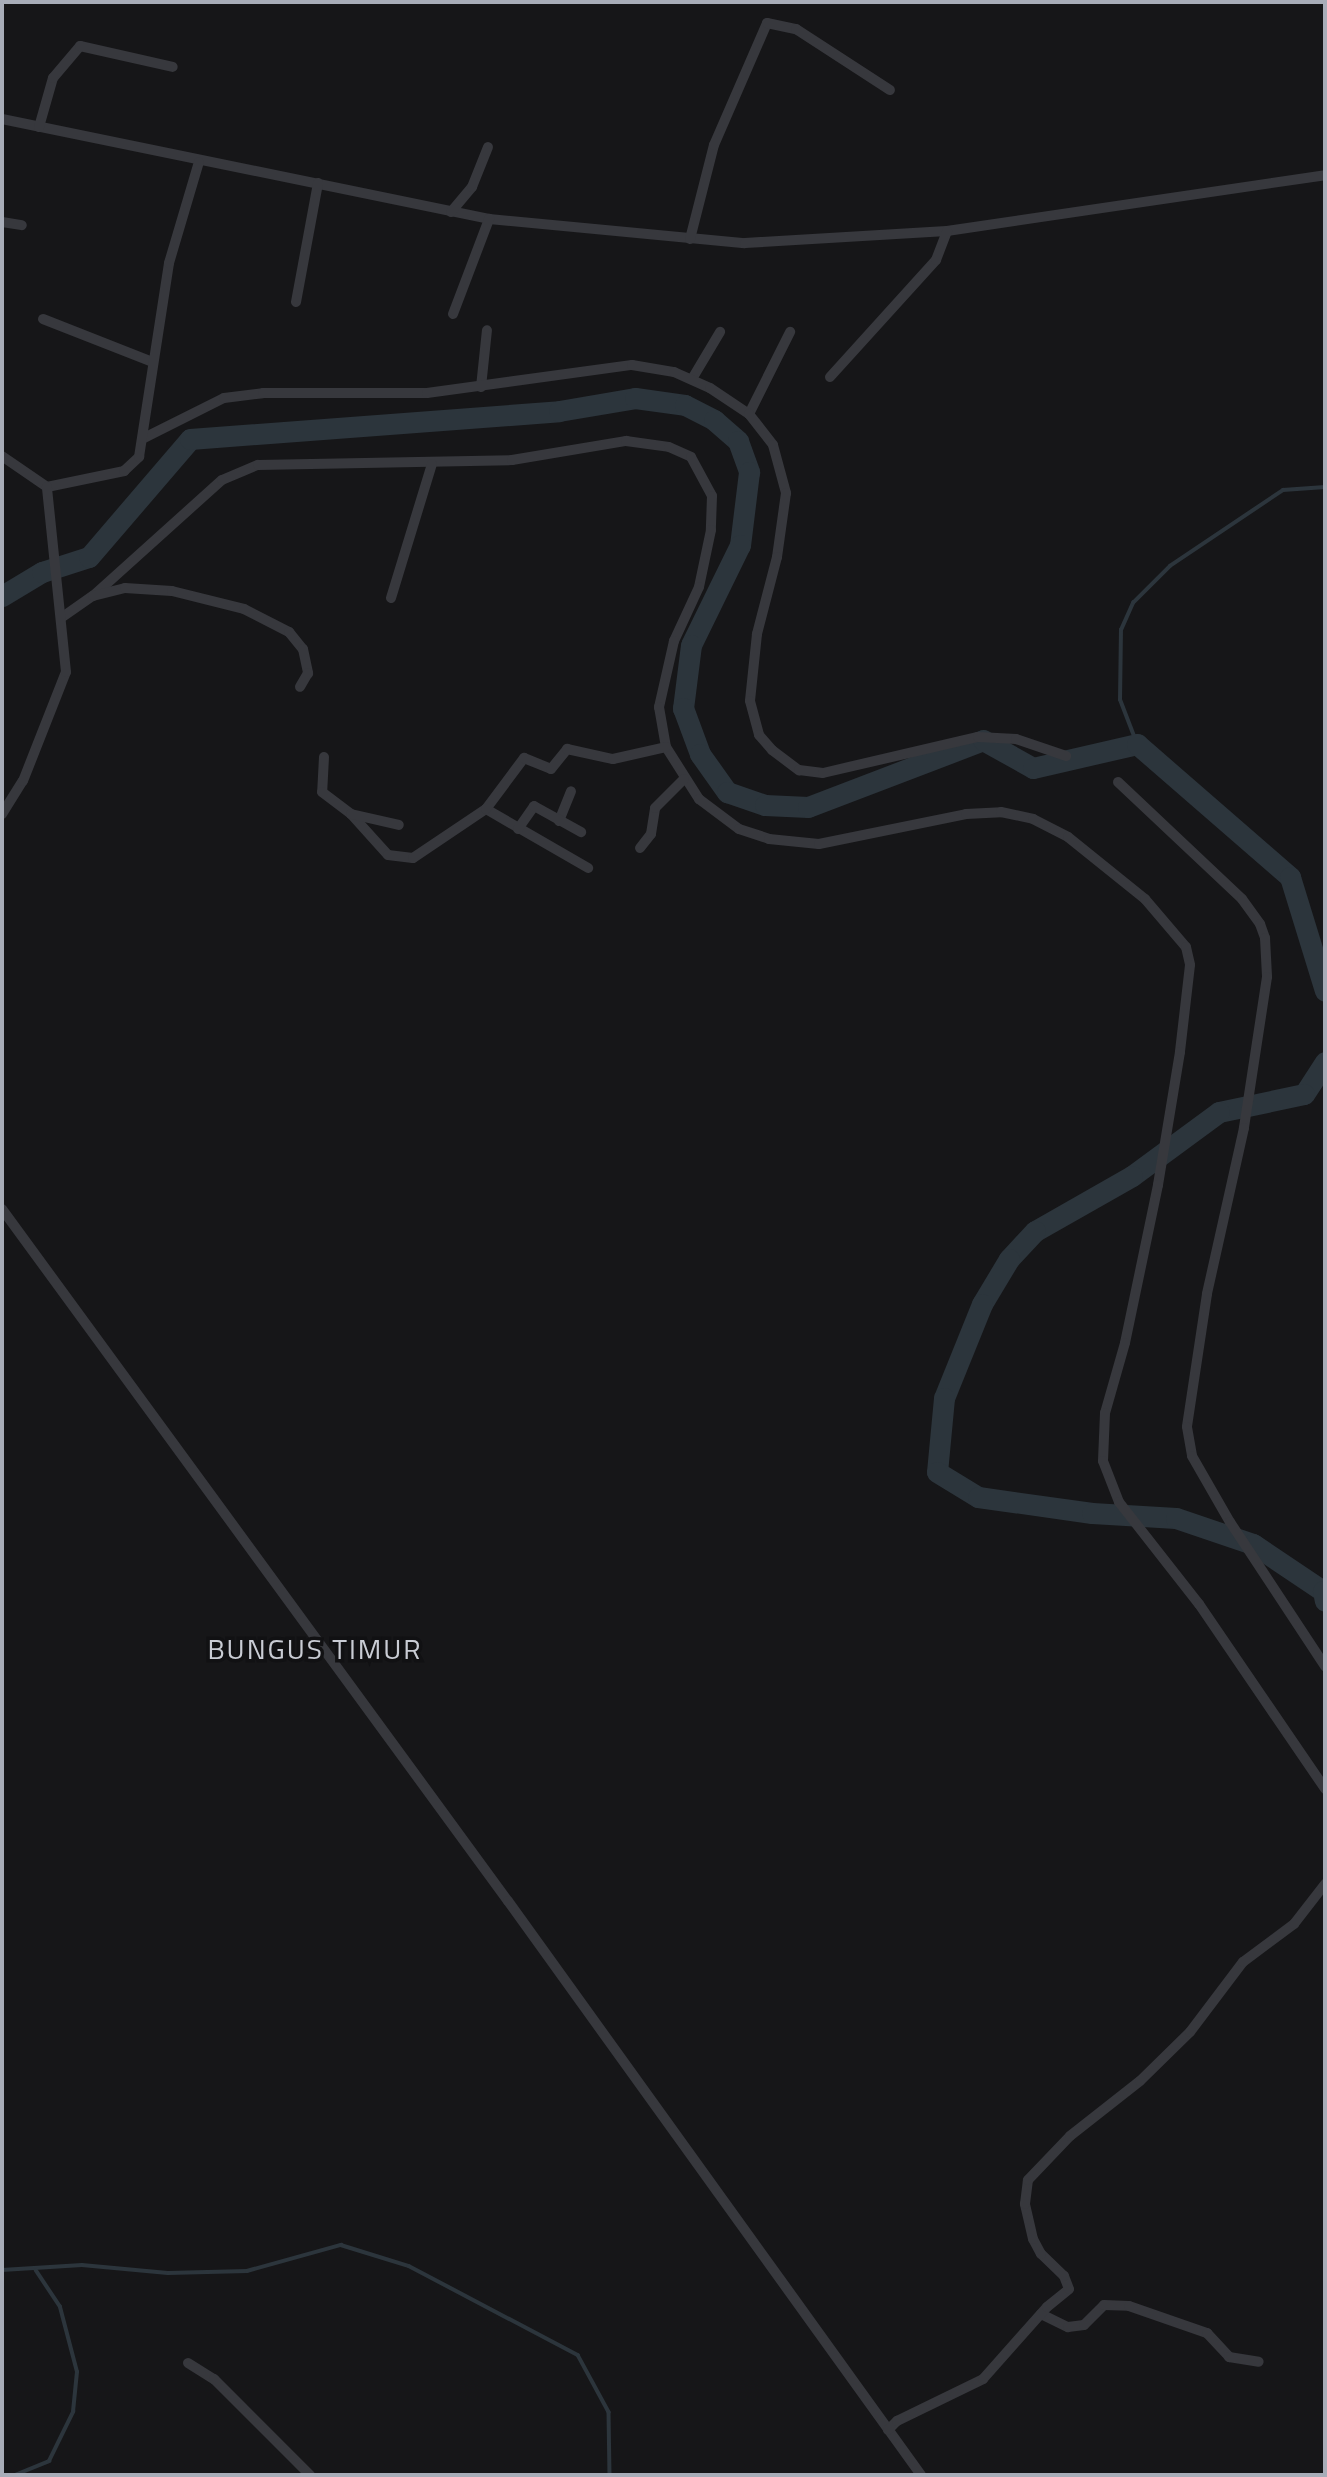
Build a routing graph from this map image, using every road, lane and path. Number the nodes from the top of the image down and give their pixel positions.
1 (173, 67) dead end
2 (890, 90) dead end
3 (2, 119) edge
4 (39, 127) junction
5 (488, 147) dead end
6 (199, 162) junction
7 (1325, 175) edge
8 (318, 183) junction
9 (451, 212) junction
10 (489, 219) junction
11 (2, 222) edge
12 (22, 225) dead end
13 (947, 231) junction
14 (690, 239) junction
15 (296, 302) dead end
16 (453, 314) dead end
17 (43, 319) dead end
18 (488, 330) dead end
19 (720, 332) dead end
20 (790, 332) dead end
21 (153, 362) junction
22 (830, 377) dead end
23 (693, 378) junction
24 (481, 387) junction
25 (750, 411) junction
26 (144, 438) junction
27 (2, 456) edge
28 (432, 464) junction
29 (47, 486) junction
30 (93, 596) junction
31 (391, 598) dead end
32 (61, 618) junction
33 (300, 687) dead end
34 (666, 747) junction
35 (1066, 756) dead end
36 (324, 757) dead end
37 (682, 781) junction
38 (1118, 782) dead end
39 (570, 792) dead end
40 (485, 809) junction
41 (2, 814) edge
42 (351, 814) junction
43 (559, 821) junction
44 (399, 825) dead end
45 (518, 828) junction
46 (581, 832) dead end
47 (640, 848) dead end
48 (588, 868) dead end
49 (2, 1209) edge
50 (1325, 1666) edge
51 (1325, 1789) edge
52 (1325, 1884) edge
53 (1041, 2314) junction
54 (1259, 2362) dead end
55 (188, 2363) dead end
56 (888, 2430) junction
57 (310, 2475) edge
58 (920, 2475) edge

1 - 4 street
2 - 14 street
3 - 4 street
4 - 6 street
5 - 9 street
6 - 8 street
6 - 21 street
7 - 13 street
8 - 9 street
8 - 15 street
9 - 10 street
10 - 14 street
10 - 16 street
11 - 12 street
13 - 14 street
13 - 22 street
17 - 21 street
18 - 24 street
19 - 23 street
20 - 25 street
21 - 26 street
23 - 24 street
23 - 25 street
24 - 26 street
25 - 35 street
26 - 29 street
27 - 29 street
28 - 30 street
28 - 31 street
28 - 34 street
29 - 32 street
30 - 32 street
30 - 33 street
32 - 41 street
34 - 37 street
34 - 40 street
36 - 42 street
37 - 47 street
37 - 51 street
38 - 50 street
39 - 43 street
40 - 42 street
40 - 45 street
42 - 44 street
43 - 45 street
43 - 46 street
45 - 48 street
49 - 56 street
52 - 53 street
53 - 54 street
53 - 56 street
55 - 57 street
56 - 58 street

